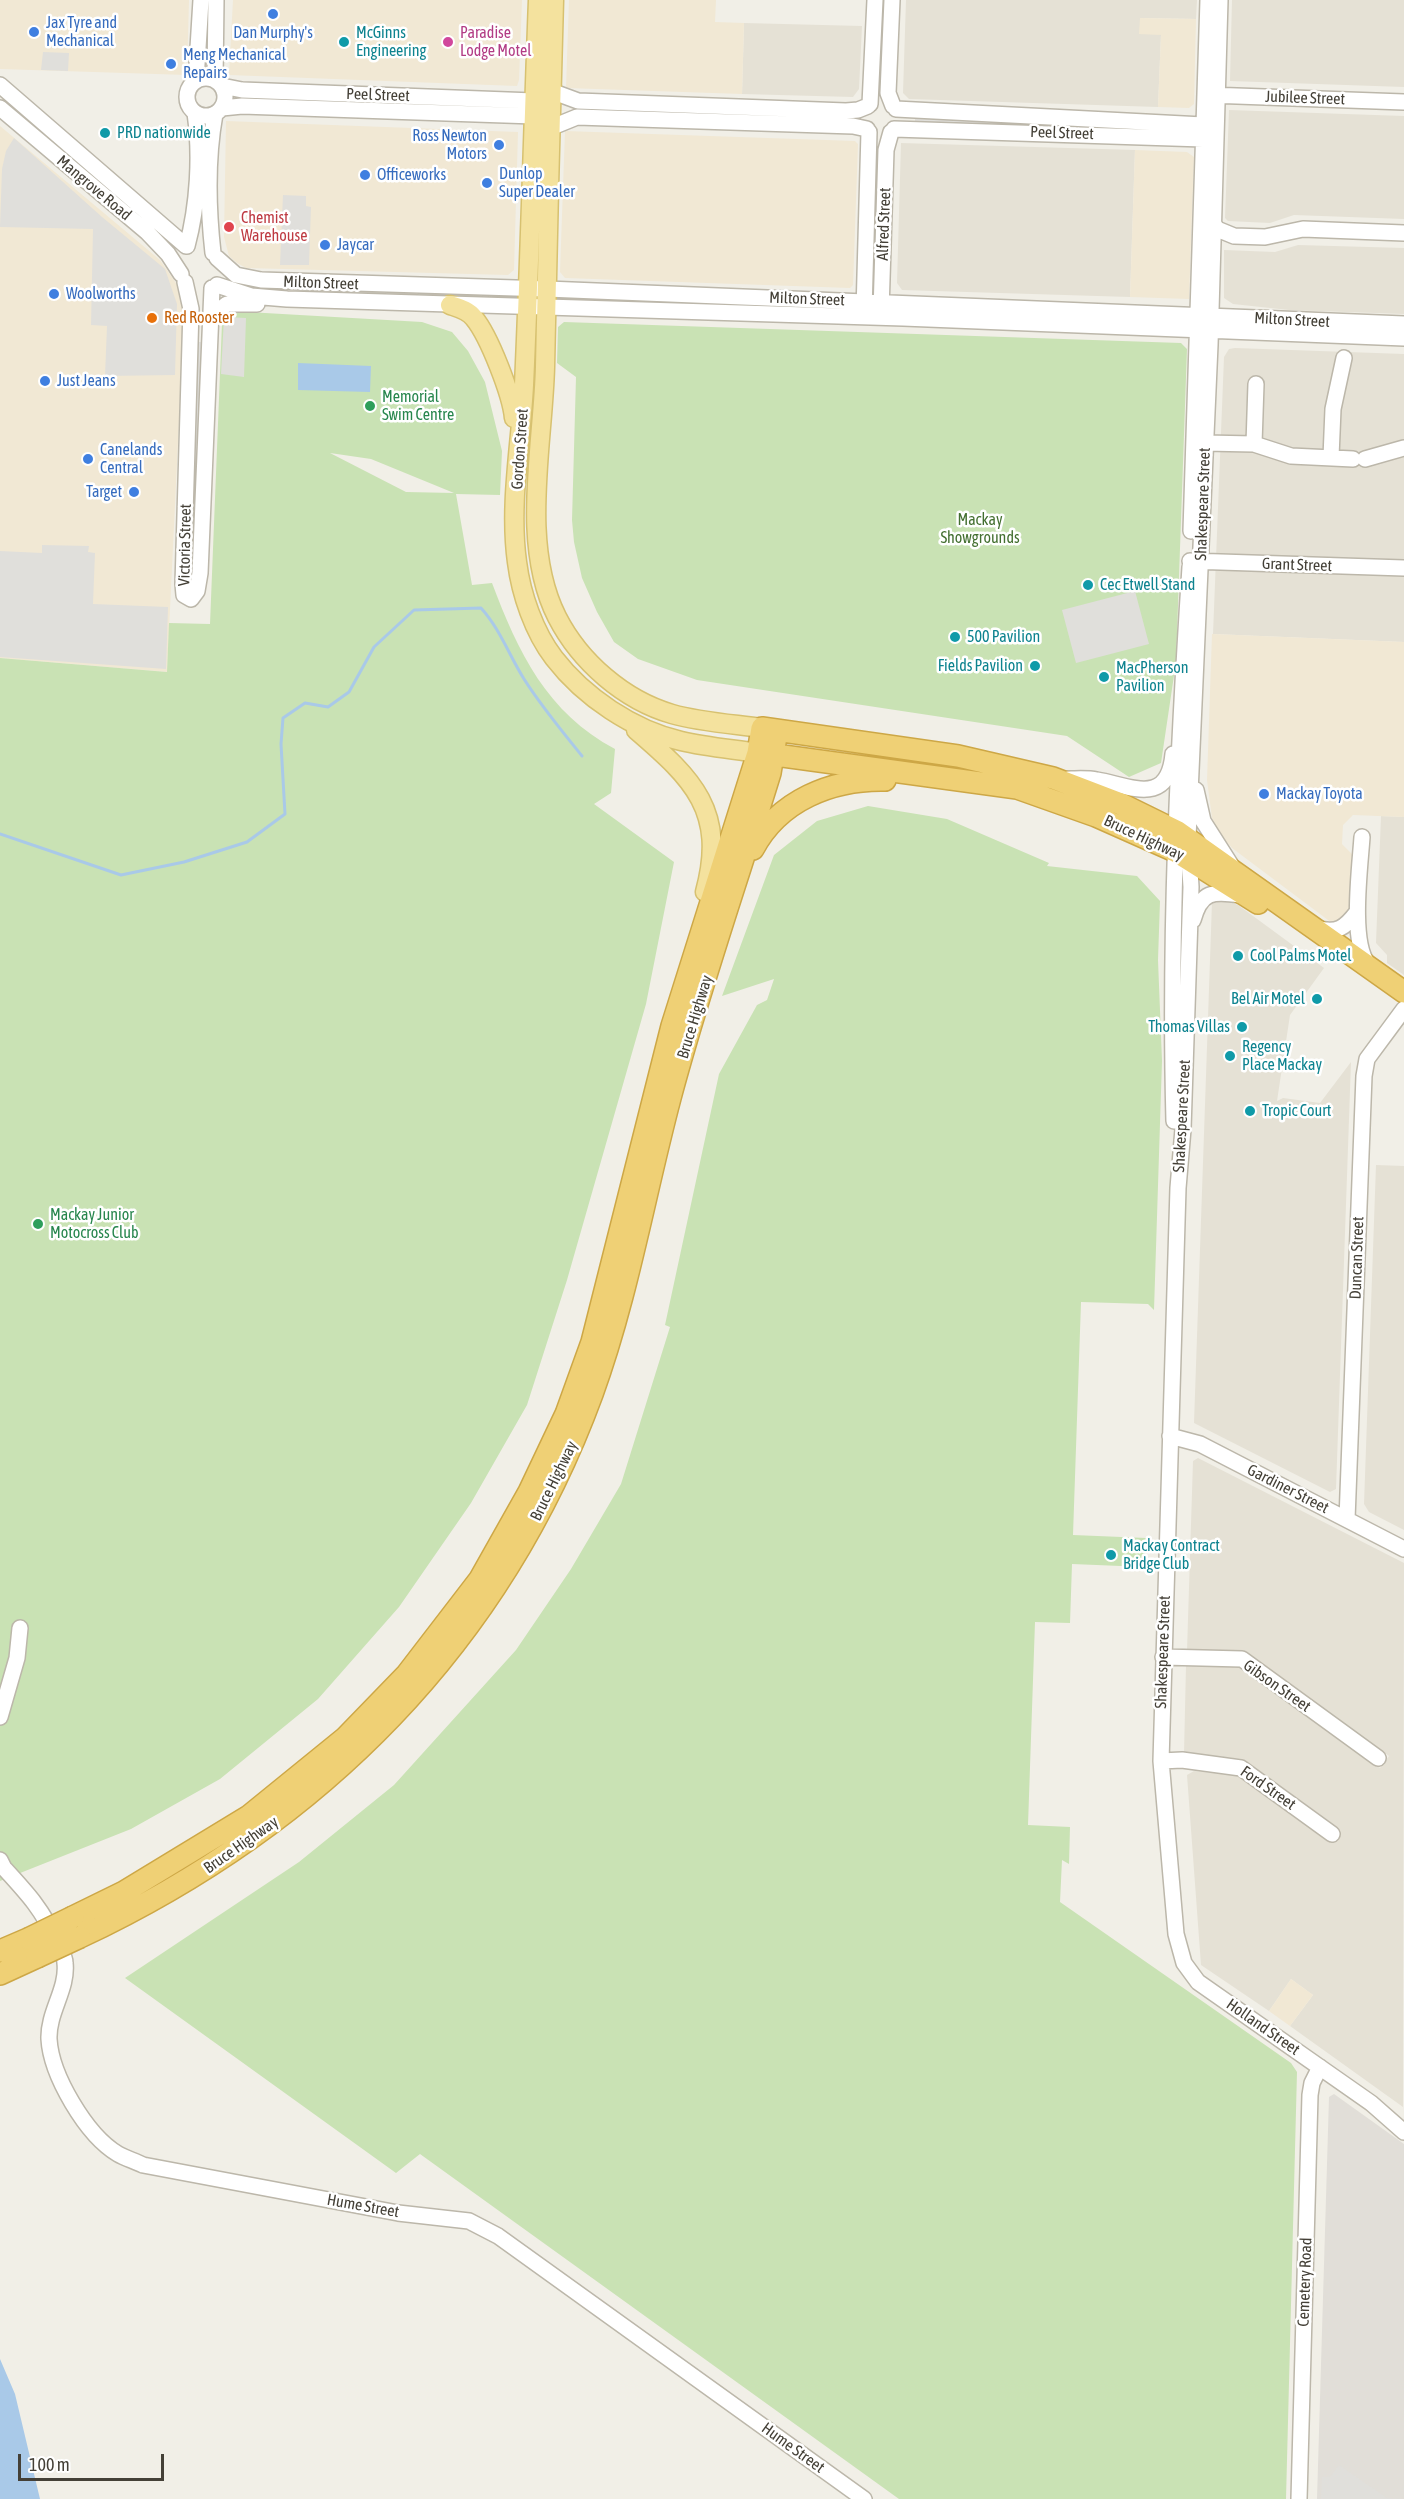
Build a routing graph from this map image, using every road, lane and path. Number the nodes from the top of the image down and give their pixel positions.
1 (201, 0) edge
2 (216, 0) edge
3 (538, 0) edge
4 (554, 0) edge
5 (875, 0) edge
6 (892, 0) edge
7 (1208, 0) edge
8 (1220, 0) edge
9 (552, 69) junction
10 (196, 80) junction
11 (218, 83) junction
12 (0, 85) edge
13 (551, 91) junction
14 (1211, 95) junction
15 (1404, 102) edge
16 (647, 103) junction
17 (869, 105) junction
18 (720, 106) junction
19 (0, 108) edge
20 (894, 108) junction
21 (534, 109) junction
22 (219, 111) junction
23 (195, 113) junction
24 (647, 120) junction
25 (720, 122) junction
26 (1208, 126) junction
27 (549, 128) junction
28 (868, 130) junction
29 (892, 131) junction
30 (1183, 131) junction
31 (1212, 221) junction
32 (1404, 233) edge
33 (1234, 236) junction
34 (187, 246) junction
35 (1211, 250) junction
36 (215, 255) junction
37 (183, 278) junction
38 (214, 287) junction
39 (528, 288) junction
40 (547, 289) junction
41 (304, 299) junction
42 (450, 304) junction
43 (526, 308) junction
44 (547, 309) junction
45 (865, 309) junction
46 (881, 310) junction
47 (210, 317) junction
48 (1204, 322) junction
49 (1404, 324) edge
50 (1404, 338) edge
51 (1344, 358) dead end
52 (1256, 384) dead end
53 (1205, 443) junction
54 (1254, 444) junction
55 (1404, 448) edge
56 (1331, 458) junction
57 (517, 483) junction
58 (1195, 561) junction
59 (1404, 568) edge
60 (1183, 681) junction
61 (614, 712) junction
62 (769, 729) junction
63 (765, 754) junction
64 (1191, 766) junction
65 (1053, 778) junction
66 (1058, 803) junction
67 (1362, 837) dead end
68 (1183, 845) junction
69 (1234, 869) junction
70 (738, 875) junction
71 (1249, 897) junction
72 (1357, 912) junction
73 (1316, 928) junction
74 (1190, 937) junction
75 (1372, 969) junction
76 (1404, 992) edge
77 (1404, 1009) edge
78 (672, 1026) junction
79 (1178, 1188) junction
80 (1170, 1436) junction
81 (1347, 1519) junction
82 (1404, 1549) edge
83 (20, 1628) dead end
84 (1163, 1657) junction
85 (0, 1717) edge
86 (1378, 1758) dead end
87 (1161, 1761) junction
88 (1332, 1834) dead end
89 (0, 1860) edge
90 (77, 1927) junction
91 (1176, 1934) joint
92 (32, 1948) junction
93 (0, 1951) edge
94 (0, 1974) edge
95 (1320, 2067) junction
96 (1371, 2103) junction
97 (1404, 2122) edge
98 (1404, 2132) edge
99 (864, 2499) edge
100 (1299, 2499) edge

1 - 10 street
2 - 11 street
3 - 21 main road, Gordon Street
4 - 9 main road, Gordon Street
5 - 17 street
6 - 20 street
7 - 14 street, Shakespeare Street
8 - 14 street, Shakespeare Street
9 - 13 main road, Gordon Street
9 - 21 main road
10 - 11 street
10 - 23 street
11 - 21 street, Peel Street
11 - 22 street
12 - 34 street, Mangrove Road
13 - 16 street
13 - 27 main road, Gordon Street
14 - 15 street, Jubilee Street
14 - 26 street, Shakespeare Street
16 - 18 street
16 - 24 street
17 - 18 street
17 - 20 street
17 - 28 street
18 - 25 street
19 - 37 street, Mangrove Road
20 - 29 street
20 - 30 street, Peel Street
21 - 22 street, Peel Street
21 - 39 main road, Gordon Street
22 - 23 street
22 - 36 street
23 - 34 street
24 - 25 street
24 - 27 street
25 - 28 street
26 - 30 street, Peel Street
26 - 31 street, Shakespeare Street
26 - 48 street, Shakespeare Street
27 - 40 main road, Gordon Street
28 - 29 street
28 - 45 street, Alfred Street
29 - 30 street, Peel Street
29 - 46 street, Alfred Street
31 - 33 street
31 - 35 street, Shakespeare Street
32 - 33 street
33 - 35 street
34 - 36 street
34 - 37 street
35 - 48 street, Shakespeare Street
36 - 38 street
36 - 39 street, Milton Street
37 - 38 street
37 - 47 street, Victoria Street
38 - 41 street, Milton Street
38 - 47 street, Victoria Street
39 - 40 street, Milton Street
39 - 43 main road, Gordon Street
40 - 44 main road, Gordon Street
40 - 45 street, Milton Street
41 - 42 street, Milton Street
41 - 47 street
42 - 43 street, Milton Street
42 - 57 main road
43 - 44 street, Milton Street
43 - 57 main road, Gordon Street
44 - 45 street, Milton Street
44 - 62 main road, Gordon Street
45 - 46 street, Milton Street
46 - 48 street, Milton Street
48 - 49 street, Milton Street
48 - 50 street, Milton Street
48 - 53 street, Shakespeare Street
48 - 58 street, Shakespeare Street
51 - 56 street
52 - 54 street
53 - 54 street
53 - 58 street, Shakespeare Street
54 - 56 street
55 - 56 street
57 - 61 main road, Gordon Street
58 - 59 street, Grant Street
58 - 60 street, Shakespeare Street
58 - 64 street, Shakespeare Street
60 - 65 street
60 - 68 street, Shakespeare Street
61 - 63 main road, Gordon Street
61 - 78 main road
62 - 63 highway, Bruce Highway
62 - 65 highway, Bruce Highway
63 - 66 highway, Bruce Highway
63 - 70 highway, Bruce Highway
63 - 78 highway, Bruce Highway
64 - 68 street, Shakespeare Street
64 - 69 street
65 - 68 highway, Bruce Highway
66 - 68 highway, Bruce Highway
66 - 70 highway
67 - 72 street
68 - 69 highway, Bruce Highway
68 - 71 highway, Bruce Highway
68 - 74 street, Shakespeare Street
68 - 79 street, Shakespeare Street
69 - 73 highway, Bruce Highway
70 - 90 highway, Bruce Highway
71 - 74 street
71 - 77 highway, Bruce Highway
72 - 73 street
72 - 75 street
73 - 75 highway, Bruce Highway
74 - 79 street, Shakespeare Street
75 - 76 highway, Bruce Highway
77 - 81 street, Duncan Street
78 - 90 highway, Bruce Highway
79 - 80 street, Shakespeare Street
80 - 81 street, Gardiner Street
80 - 84 street, Shakespeare Street
81 - 82 street, Gardiner Street
83 - 85 street
84 - 86 street, Gibson Street
84 - 87 street, Shakespeare Street
87 - 88 street, Ford Street
87 - 91 street, Shakespeare Street
89 - 99 street, Hume Street
90 - 92 highway, Bruce Highway, bridge
91 - 95 street, Holland Street
92 - 93 highway, Bruce Highway
92 - 94 highway, Bruce Highway
95 - 96 street, Holland Street
95 - 100 street, Cemetery Road
96 - 97 street, Holland Street
96 - 98 street, Holland Street

